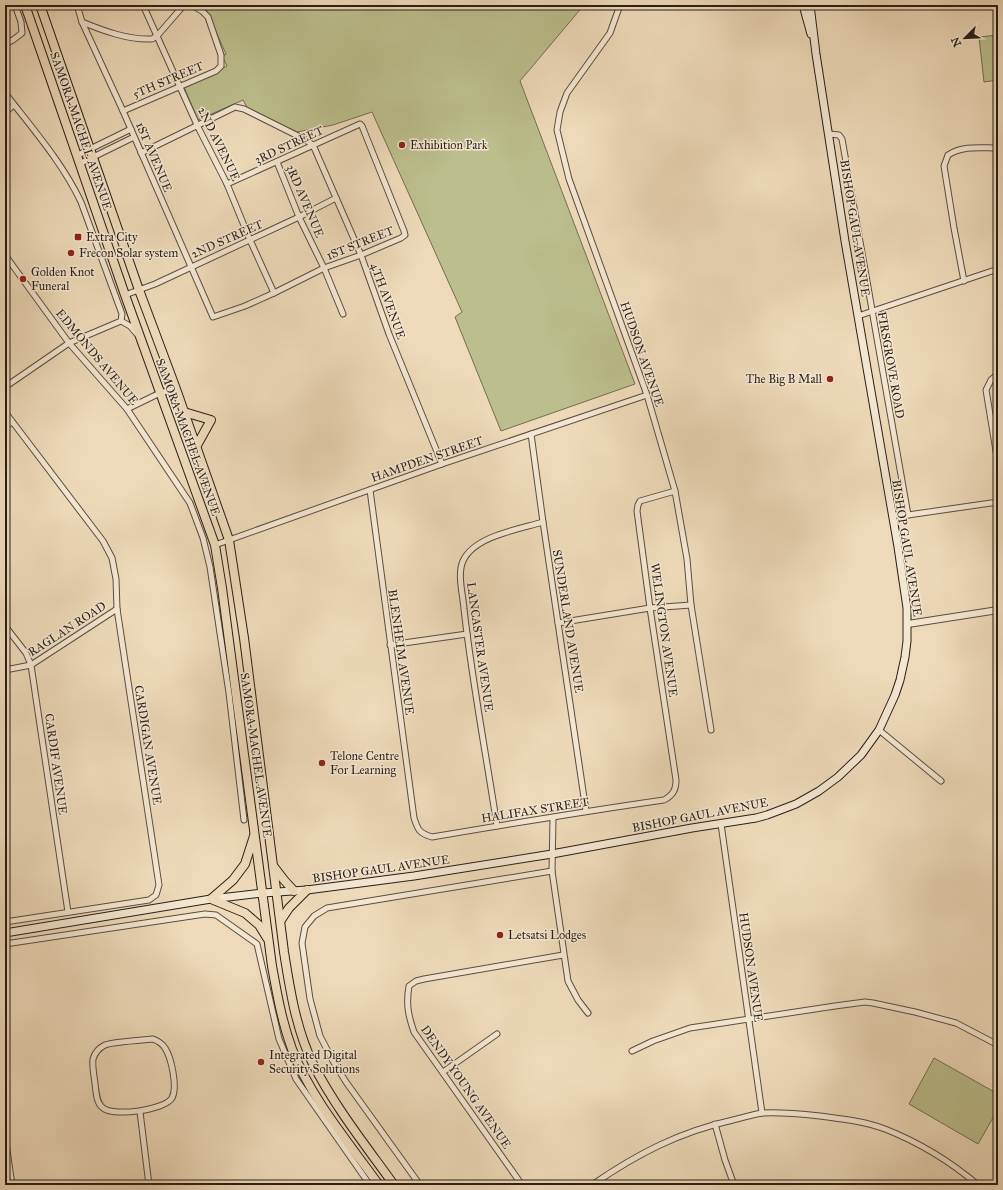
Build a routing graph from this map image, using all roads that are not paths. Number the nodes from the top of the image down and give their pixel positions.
1 (16, 5) edge
2 (25, 5) edge
3 (40, 5) edge
4 (77, 5) edge
5 (143, 5) edge
6 (184, 5) edge
7 (192, 5) edge
8 (620, 5) edge
9 (803, 5) edge
10 (810, 5) edge
11 (82, 22) junction
12 (157, 36) junction
13 (5, 44) edge
14 (816, 54) junction
15 (180, 86) junction
16 (5, 93) edge
17 (14, 105) junction
18 (123, 110) junction
19 (5, 112) edge
20 (360, 124) joint
21 (198, 127) junction
22 (131, 129) junction
23 (829, 134) junction
24 (134, 137) junction
25 (313, 145) junction
26 (998, 148) edge
27 (92, 152) junction
28 (141, 154) junction
29 (78, 160) junction
30 (277, 162) junction
31 (227, 184) junction
32 (336, 198) junction
33 (298, 217) junction
34 (250, 240) junction
35 (5, 255) edge
36 (361, 255) junction
37 (190, 266) junction
38 (324, 268) junction
39 (998, 269) edge
40 (964, 281) junction
41 (139, 290) junction
42 (274, 293) junction
43 (125, 295) junction
44 (872, 311) junction
45 (343, 314) dead end
46 (858, 316) junction
47 (213, 317) joint
48 (121, 321) junction
49 (141, 340) junction
50 (69, 344) junction
51 (998, 374) edge
52 (5, 387) edge
53 (176, 388) junction
54 (160, 393) junction
55 (647, 395) junction
56 (127, 409) junction
57 (5, 412) edge
58 (184, 412) junction
59 (12, 422) junction
60 (5, 427) edge
61 (531, 434) junction
62 (196, 447) junction
63 (998, 463) edge
64 (442, 464) junction
65 (370, 490) junction
66 (675, 491) junction
67 (998, 502) edge
68 (892, 515) junction
69 (908, 515) junction
70 (543, 522) junction
71 (229, 540) junction
72 (215, 546) junction
73 (691, 605) junction
74 (650, 608) junction
75 (117, 609) junction
76 (998, 610) edge
77 (558, 623) junction
78 (908, 624) junction
79 (5, 626) edge
80 (467, 634) junction
81 (390, 646) junction
82 (31, 665) junction
83 (5, 670) edge
84 (711, 730) dead end
85 (879, 730) junction
86 (941, 781) dead end
87 (670, 796) joint
88 (586, 811) junction
89 (414, 818) joint
90 (553, 818) junction
91 (244, 820) dead end
92 (721, 824) junction
93 (497, 826) junction
94 (255, 833) junction
95 (552, 854) junction
96 (272, 864) junction
97 (552, 871) junction
98 (307, 890) junction
99 (294, 891) junction
100 (276, 892) junction
101 (263, 893) junction
102 (211, 899) junction
103 (68, 912) junction
104 (281, 920) junction
105 (5, 922) edge
106 (5, 933) edge
107 (268, 940) junction
108 (5, 944) edge
109 (564, 954) junction
110 (588, 1012) dead end
111 (749, 1018) junction
112 (497, 1034) dead end
113 (998, 1045) edge
114 (632, 1051) dead end
115 (443, 1072) junction
116 (140, 1112) junction
117 (762, 1113) junction
118 (715, 1124) junction
119 (5, 1136) edge
120 (596, 1184) edge
121 (12, 1185) edge
122 (149, 1185) edge
123 (370, 1185) edge
124 (379, 1185) edge
125 (394, 1185) edge
126 (420, 1185) edge
127 (522, 1185) edge
128 (734, 1185) edge
129 (978, 1185) edge

1 - 13 street
2 - 29 highway, SAMORA MACHEL AVENUE
3 - 27 highway, SAMORA MACHEL AVENUE
4 - 11 street, 1ST AVENUE
5 - 12 street, 2ND AVENUE
6 - 12 street
7 - 15 street, 5TH STREET
8 - 55 street, HUDSON AVENUE
9 - 14 main road, BISHOP GAUL AVENUE
10 - 14 main road, BISHOP GAUL AVENUE
11 - 12 street
11 - 18 street, 1ST AVENUE
12 - 15 street, 2ND AVENUE
14 - 23 main road, BISHOP GAUL AVENUE
15 - 18 street, 5TH STREET
15 - 21 street, 2ND AVENUE
16 - 17 street
17 - 19 street
17 - 48 street
18 - 22 street, 1ST AVENUE
20 - 25 street, 3RD STREET
20 - 36 street, 1ST STREET
21 - 25 street
21 - 28 street
21 - 31 street, 2ND AVENUE
22 - 24 street, 1ST AVENUE
22 - 27 street
23 - 44 street, FIRSGROVE ROAD
23 - 46 main road, BISHOP GAUL AVENUE
24 - 27 street
24 - 28 street, 1ST AVENUE
25 - 30 street, 3RD STREET
25 - 32 street, 4TH AVENUE
26 - 40 street
27 - 29 street
27 - 29 street
27 - 41 highway, SAMORA MACHEL AVENUE
28 - 37 street, 1ST AVENUE
29 - 43 highway, SAMORA MACHEL AVENUE
30 - 31 street, 3RD STREET
30 - 33 street, 3RD AVENUE
31 - 34 street, 2ND AVENUE
32 - 33 street, 2ND STREET
32 - 36 street, 4TH AVENUE
33 - 34 street, 2ND STREET
33 - 38 street, 3RD AVENUE
34 - 37 street, 2ND STREET
34 - 42 street, 2ND AVENUE
35 - 50 street, EDMONDS AVENUE
36 - 38 street, 1ST STREET
36 - 64 street, 4TH AVENUE
37 - 41 street, 2ND STREET
37 - 47 street, 1ST AVENUE
38 - 42 street, 1ST STREET
38 - 45 street, 3RD AVENUE
39 - 40 street
40 - 44 street
41 - 43 street, 2ND STREET
41 - 53 highway, SAMORA MACHEL AVENUE
42 - 47 street, 1ST STREET
43 - 49 highway, SAMORA MACHEL AVENUE
44 - 46 street
44 - 69 street, FIRSGROVE ROAD
46 - 68 main road, BISHOP GAUL AVENUE
48 - 49 street
48 - 50 street
49 - 54 highway, SAMORA MACHEL AVENUE
50 - 52 street
50 - 56 street, EDMONDS AVENUE
51 - 63 street
53 - 54 street
53 - 58 highway, SAMORA MACHEL AVENUE
54 - 56 street
54 - 72 highway, SAMORA MACHEL AVENUE
55 - 61 street, HAMPDEN STREET
55 - 66 street, HUDSON AVENUE
56 - 91 street, EDMONDS AVENUE
57 - 59 street, CARDIGAN AVENUE
58 - 62 highway, SAMORA MACHEL AVENUE
58 - 62 highway
59 - 60 street
59 - 75 street, CARDIGAN AVENUE
61 - 64 street, HAMPDEN STREET
61 - 70 street, SUNDERLAND AVENUE
62 - 71 highway, SAMORA MACHEL AVENUE
64 - 65 street, HAMPDEN STREET
65 - 71 street, HAMPDEN STREET
65 - 81 street, BLENHEIM AVENUE
66 - 73 street, HUDSON AVENUE
66 - 74 street, WELINGTON AVENUE
67 - 69 street
68 - 69 street
68 - 78 main road, BISHOP GAUL AVENUE
70 - 77 street, SUNDERLAND AVENUE
70 - 80 street, LANCASTER AVENUE
71 - 72 street, HAMPDEN STREET
71 - 96 highway, SAMORA MACHEL AVENUE
72 - 94 highway, SAMORA MACHEL AVENUE
73 - 74 street
73 - 84 street, HUDSON AVENUE
74 - 77 street
74 - 87 street, WELINGTON AVENUE
75 - 82 street, RAGLAN ROAD
75 - 103 street, CARDIGAN AVENUE
76 - 78 street
77 - 88 street, SUNDERLAND AVENUE
78 - 85 main road, BISHOP GAUL AVENUE
79 - 82 street, CARDIF AVENUE
80 - 81 street
80 - 93 street, LANCASTER AVENUE
81 - 89 street, BLENHEIM AVENUE
82 - 83 street, RAGLAN ROAD
82 - 103 street, CARDIF AVENUE
85 - 86 street
85 - 92 main road, BISHOP GAUL AVENUE
87 - 88 street, HALIFAX STREET
88 - 90 street, HALIFAX STREET
89 - 93 street, HALIFAX STREET
90 - 93 street, HALIFAX STREET
90 - 95 street
92 - 95 main road, BISHOP GAUL AVENUE
92 - 111 street, HUDSON AVENUE
94 - 101 highway, SAMORA MACHEL AVENUE
94 - 102 highway
95 - 97 street
95 - 98 main road, BISHOP GAUL AVENUE
96 - 99 highway
96 - 100 highway, SAMORA MACHEL AVENUE
97 - 109 street
97 - 126 street
98 - 99 main road, BISHOP GAUL AVENUE
98 - 104 highway
99 - 100 main road, BISHOP GAUL AVENUE
100 - 101 main road, BISHOP GAUL AVENUE
100 - 104 highway, SAMORA MACHEL AVENUE
101 - 102 main road, BISHOP GAUL AVENUE
101 - 107 highway, SAMORA MACHEL AVENUE
102 - 106 main road, BISHOP GAUL AVENUE
102 - 107 highway
103 - 105 street
104 - 125 highway, SAMORA MACHEL AVENUE
107 - 124 highway, SAMORA MACHEL AVENUE
108 - 123 street
109 - 110 street
109 - 115 street, DENDY YOUNG AVENUE
111 - 113 street
111 - 114 street
111 - 117 street, HUDSON AVENUE
112 - 115 street
115 - 127 street, DENDY YOUNG AVENUE
116 - 116 street
116 - 122 street
117 - 118 street
117 - 129 street
118 - 120 street
118 - 128 street
119 - 121 street

